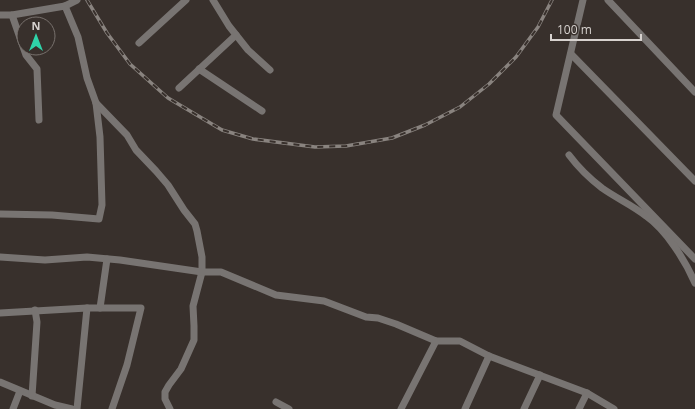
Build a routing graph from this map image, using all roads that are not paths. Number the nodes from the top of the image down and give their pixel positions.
1 (77, 0) edge
2 (186, 0) edge
3 (213, 0) edge
4 (583, 0) edge
5 (608, 0) edge
6 (65, 6) junction
7 (0, 15) edge
8 (12, 15) junction
9 (236, 35) junction
10 (139, 43) dead end
11 (571, 54) junction
12 (199, 69) junction
13 (270, 70) dead end
14 (179, 88) dead end
15 (695, 92) edge
16 (96, 103) junction
17 (262, 111) dead end
18 (39, 120) dead end
19 (569, 155) dead end
20 (695, 180) edge
21 (0, 214) edge
22 (0, 257) edge
23 (107, 259) junction
24 (695, 259) edge
25 (202, 272) junction
26 (695, 282) edge
27 (87, 308) junction
28 (100, 308) junction
29 (35, 310) junction
30 (0, 313) edge
31 (436, 341) junction
32 (489, 356) junction
33 (540, 375) junction
34 (0, 382) edge
35 (20, 391) junction
36 (587, 393) junction
37 (32, 396) junction
38 (276, 402) dead end
39 (13, 409) edge
40 (72, 409) edge
41 (77, 409) edge
42 (112, 409) edge
43 (170, 409) edge
44 (290, 409) edge
45 (402, 409) edge
46 (465, 409) edge
47 (524, 409) edge
48 (579, 409) edge
49 (614, 409) edge

1 - 6 street
2 - 10 street
3 - 9 street
4 - 11 street
5 - 15 street
6 - 8 street
6 - 16 street
7 - 8 street
8 - 18 street
9 - 12 street
9 - 13 street
11 - 20 street
11 - 24 street
12 - 14 street
12 - 17 street
16 - 21 street
16 - 25 street
19 - 26 street
22 - 23 street
23 - 25 street
23 - 28 street
25 - 31 street
25 - 43 street
27 - 28 street
27 - 29 street
27 - 41 street
28 - 42 street
29 - 30 street
29 - 37 street
31 - 32 street
31 - 45 street
32 - 33 street
32 - 46 street
33 - 36 street
33 - 47 street
34 - 35 street
35 - 37 street
35 - 39 street
36 - 48 street
36 - 49 street
37 - 40 street
38 - 44 street

